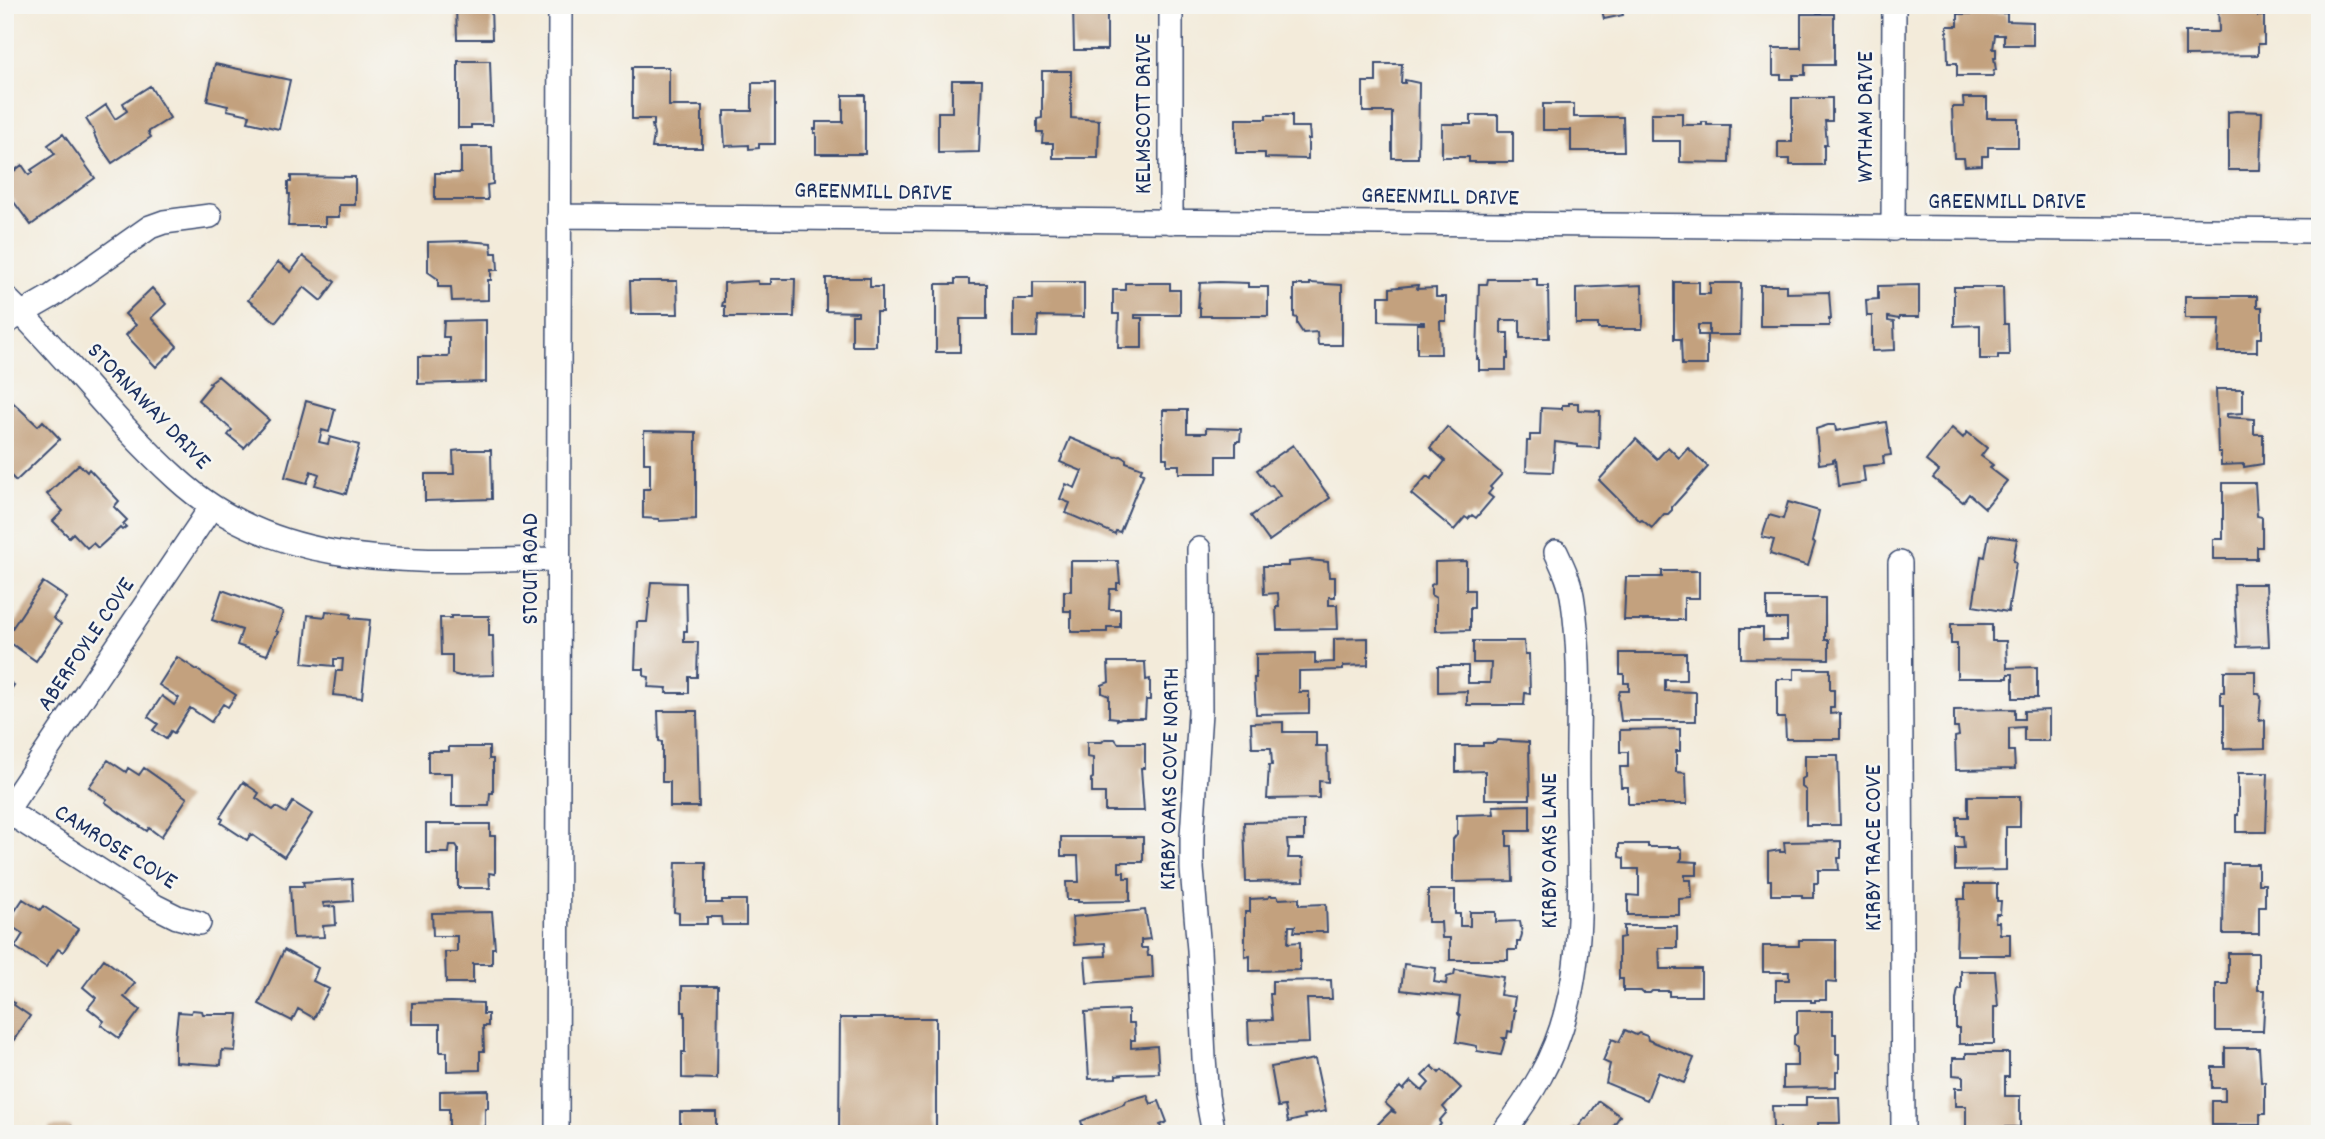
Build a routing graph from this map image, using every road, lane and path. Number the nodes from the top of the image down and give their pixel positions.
1 (560, 5) edge
2 (1171, 5) edge
3 (1894, 5) edge
4 (211, 216) dead end
5 (559, 216) junction
6 (1171, 222) junction
7 (1892, 229) junction
8 (2320, 231) edge
9 (11, 311) edge
10 (212, 506) junction
11 (1199, 549) dead end
12 (1556, 552) dead end
13 (559, 559) junction
14 (1900, 563) dead end
15 (6, 812) edge
16 (199, 923) dead end
17 (557, 1134) edge
18 (1214, 1134) edge
19 (1502, 1134) edge
20 (1903, 1134) edge

1 - 5 street, STOUT ROAD
2 - 6 street, KELMSCOTT DRIVE
3 - 7 street, WYTHAM DRIVE
4 - 9 street
5 - 6 street, GREENMILL DRIVE
5 - 13 street, STOUT ROAD
6 - 7 street, GREENMILL DRIVE
7 - 8 street, GREENMILL DRIVE
9 - 10 street, STORNAWAY DRIVE
10 - 13 street, STORNAWAY DRIVE
10 - 15 street, ABERFOYLE COVE
11 - 18 street, KIRBY OAKS COVE NORTH
12 - 19 street, KIRBY OAKS LANE
13 - 17 street, STOUT ROAD
14 - 20 street, KIRBY TRACE COVE
15 - 16 street, CAMROSE COVE

